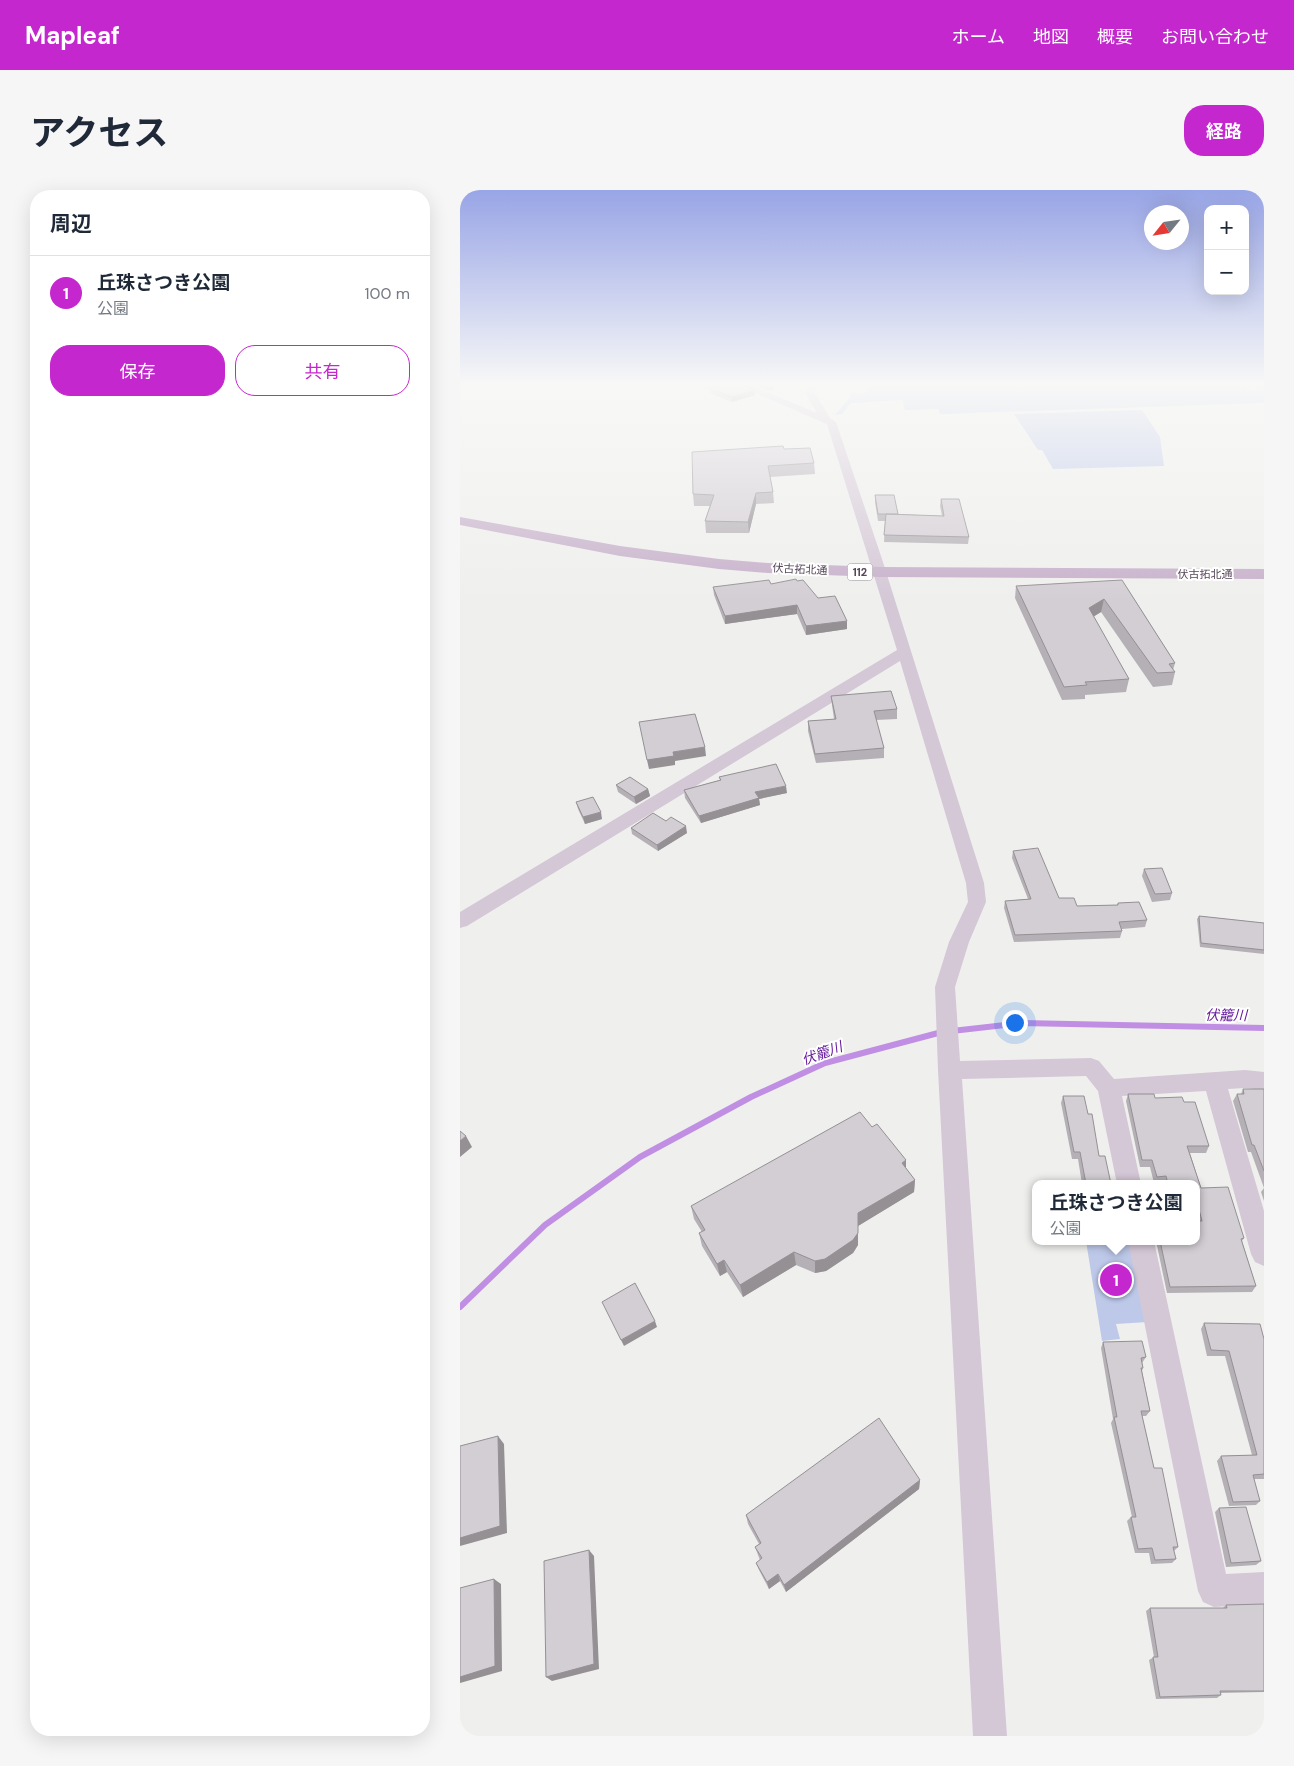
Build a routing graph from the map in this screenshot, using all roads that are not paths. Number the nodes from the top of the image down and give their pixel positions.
1 (844, 458) edge
2 (460, 508) edge
3 (460, 521) edge
4 (1264, 562) edge
5 (878, 566) junction
6 (1264, 574) edge
7 (904, 652) junction
8 (460, 921) edge
9 (949, 1065) junction
10 (1264, 1081) edge
11 (1215, 1083) junction
12 (1110, 1088) junction
13 (1128, 1180) edge
14 (1142, 1245) edge
15 (1264, 1254) edge
16 (1264, 1588) edge
17 (990, 1736) edge

1 - 5 street
2 - 5 main road, 伏古拓北通 / 112
3 - 5 main road, 伏古拓北通 / 112
4 - 5 main road, 伏古拓北通 / 112
5 - 6 main road, 伏古拓北通 / 112
5 - 7 street
7 - 8 street
7 - 9 street
9 - 12 street
9 - 17 street
10 - 11 street
11 - 12 street
11 - 15 street
12 - 13 street
14 - 16 street

